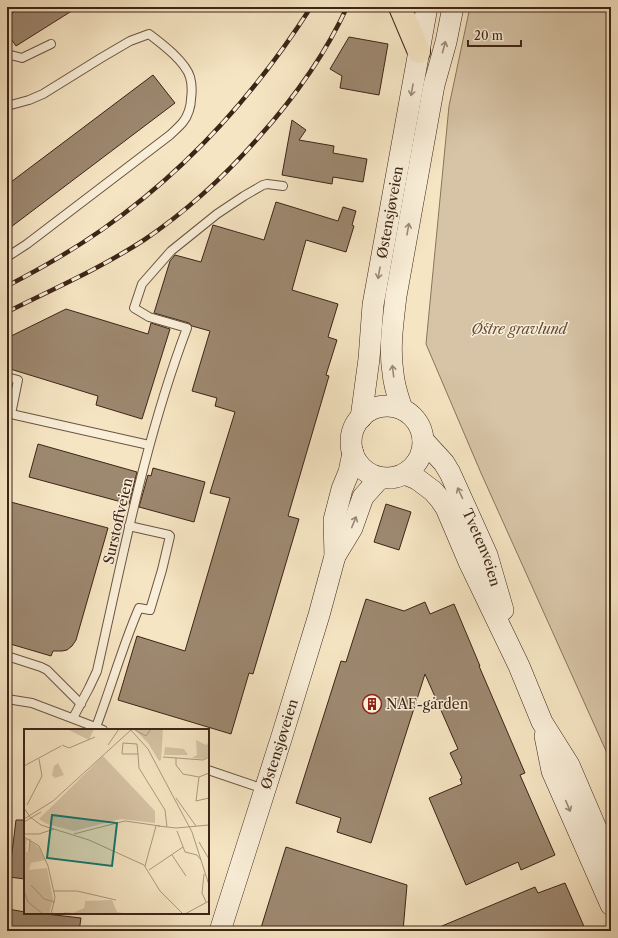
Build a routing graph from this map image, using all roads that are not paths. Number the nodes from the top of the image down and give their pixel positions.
1 (400, 7) edge
2 (427, 7) edge
3 (453, 7) edge
4 (51, 44) dead end
5 (419, 52) junction
6 (7, 54) edge
7 (7, 106) edge
8 (284, 186) dead end
9 (7, 257) edge
10 (7, 377) edge
11 (402, 409) junction
12 (361, 418) junction
13 (423, 440) junction
14 (149, 445) junction
15 (353, 453) junction
16 (405, 474) junction
17 (380, 478) junction
18 (129, 526) junction
19 (334, 556) junction
20 (7, 656) edge
21 (519, 666) junction
22 (7, 699) edge
23 (81, 704) junction
24 (73, 718) junction
25 (542, 722) junction
26 (100, 729) edge
27 (209, 770) edge
28 (265, 790) junction
29 (607, 841) edge
30 (611, 863) edge
31 (611, 905) edge
32 (220, 931) edge

1 - 5 highway
2 - 5 main road, Østensjøveien
11 -> 3 main road, Østensjøveien
4 - 6 lane
5 -> 12 main road, Østensjøveien
7 - 9 lane
8 - 14 lane, Surstoffveien
10 - 14 lane
11 - 12 main road
11 - 13 main road
12 - 15 main road, Østensjøveien
13 - 16 main road
21 -> 13 main road, Tvetenveien
14 - 18 lane, Surstoffveien
15 - 17 main road
15 - 19 main road, Østensjøveien
16 - 17 main road
16 - 21 main road, Tvetenveien
19 -> 17 main road, Østensjøveien
18 - 23 lane, Surstoffveien
18 - 26 lane
19 - 28 main road, Østensjøveien
20 - 23 lane
21 - 25 main road, Tvetenveien
22 - 24 lane
23 - 24 lane, Surstoffveien
24 - 26 lane
25 - 29 main road, Tvetenveien
25 -> 31 main road, Tvetenveien
27 - 28 lane
28 - 32 main road, Østensjøveien
29 - 30 main road, Tvetenveien

